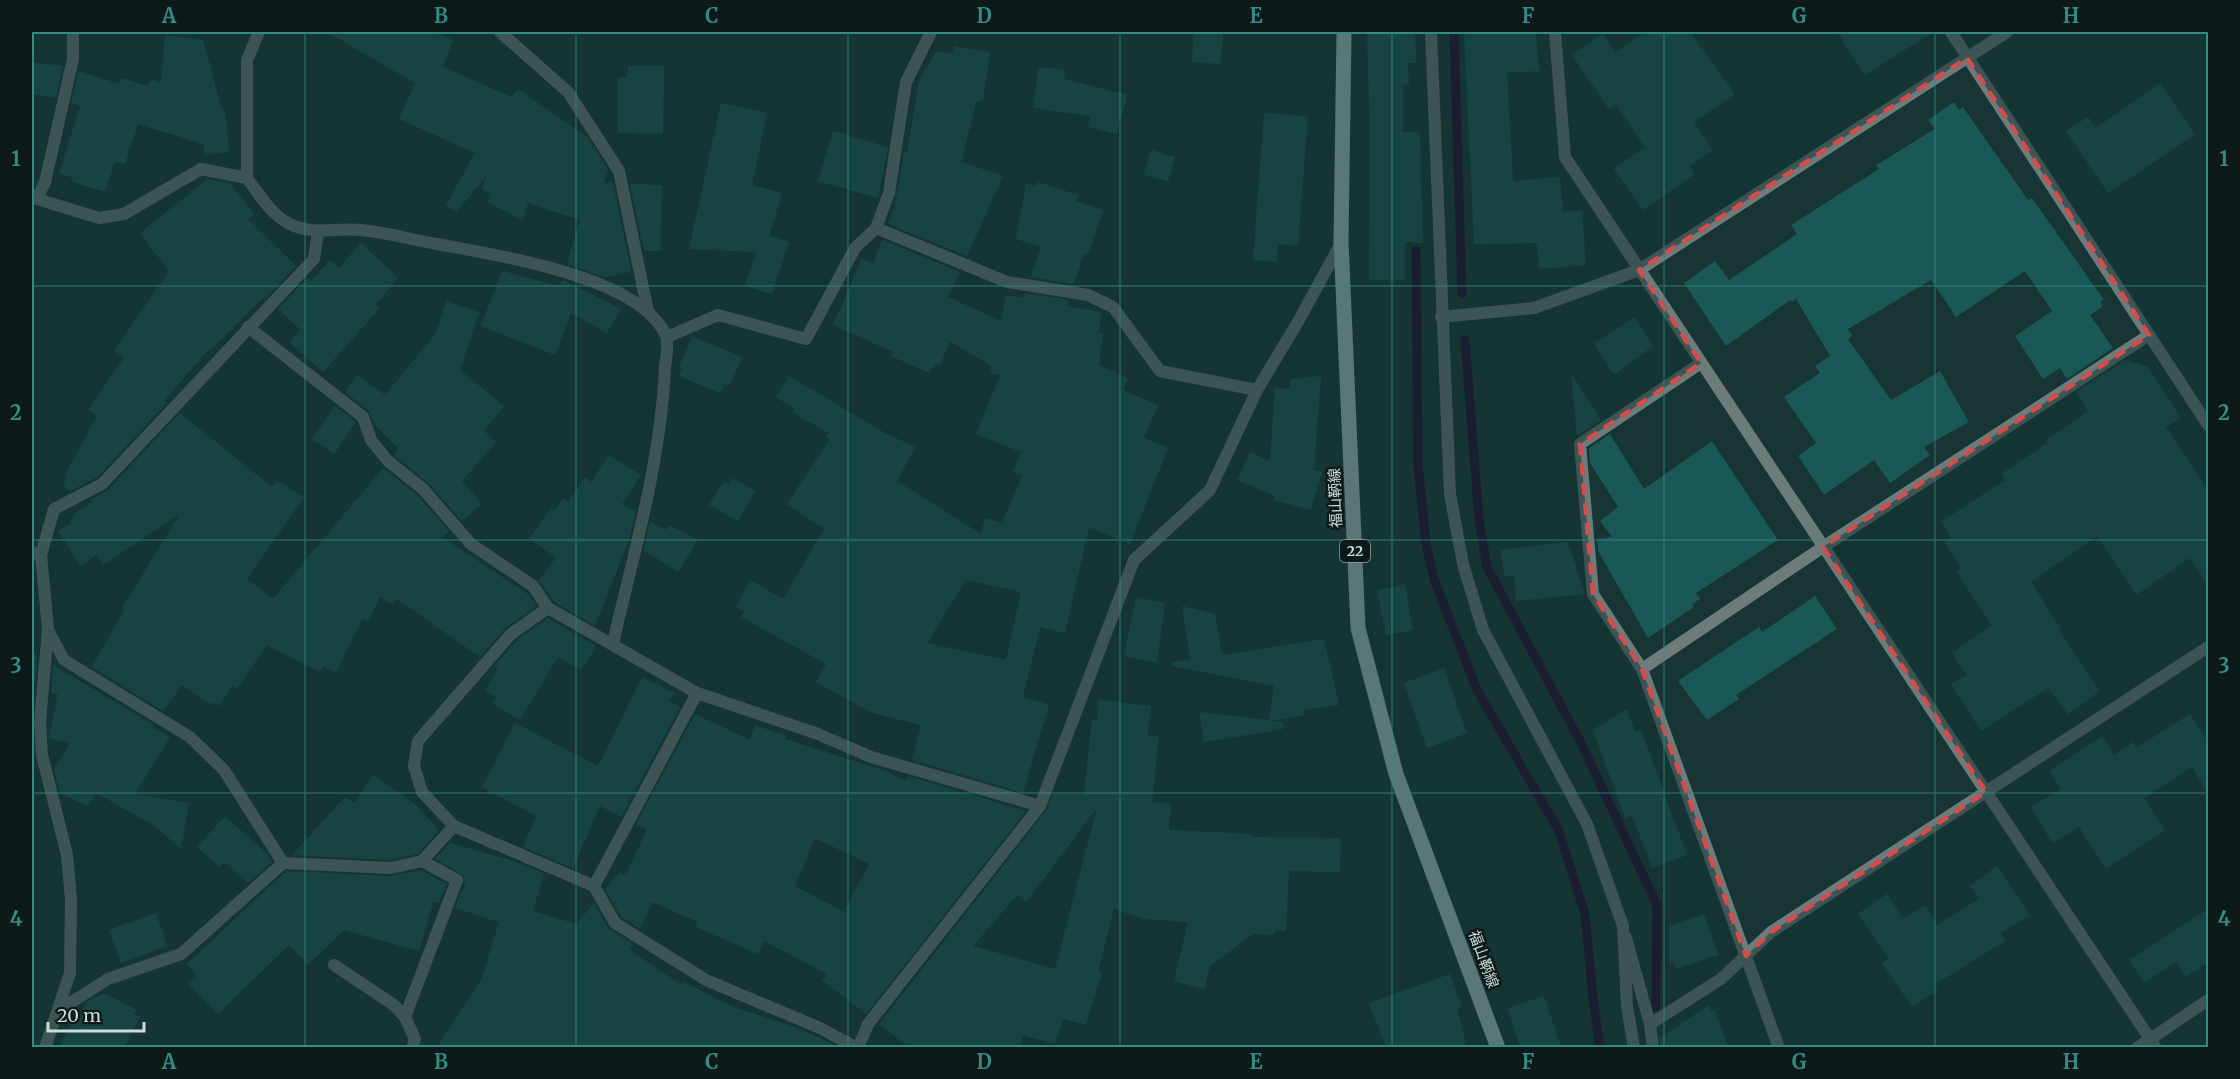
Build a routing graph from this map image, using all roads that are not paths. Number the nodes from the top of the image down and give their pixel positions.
1 (73, 32) edge
2 (259, 32) edge
3 (500, 32) edge
4 (931, 32) edge
5 (1344, 32) edge
6 (1431, 32) edge
7 (1555, 32) edge
8 (1951, 32) edge
9 (2007, 32) edge
10 (1967, 58) junction
11 (247, 178) junction
12 (34, 198) edge
13 (876, 228) junction
14 (318, 232) junction
15 (1341, 242) junction
16 (1639, 270) junction
17 (648, 312) junction
18 (1441, 317) junction
19 (248, 327) junction
20 (2150, 335) junction
21 (667, 337) junction
22 (1701, 363) junction
23 (1257, 390) junction
24 (2208, 425) edge
25 (1823, 547) junction
26 (37, 554) edge
27 (548, 608) junction
28 (48, 629) junction
29 (613, 643) junction
30 (2208, 647) edge
31 (1642, 669) junction
32 (697, 693) junction
33 (1986, 792) junction
34 (1040, 806) junction
35 (454, 826) junction
36 (422, 861) junction
37 (283, 863) junction
38 (594, 886) junction
39 (1623, 926) junction
40 (1746, 956) junction
41 (334, 965) dead end
42 (2208, 1000) edge
43 (58, 1010) junction
44 (405, 1017) junction
45 (1650, 1024) junction
46 (2153, 1043) edge
47 (45, 1047) edge
48 (412, 1047) edge
49 (858, 1047) edge
50 (1498, 1047) edge
51 (1634, 1047) edge
52 (1653, 1047) edge
53 (1779, 1047) edge
54 (2137, 1047) edge

1 - 12 street
2 - 11 street
3 - 17 street
4 - 13 street
5 - 15 main road, 福山鞆線 / 22
6 - 18 street
7 - 16 street
8 - 10 street
9 - 10 street
10 - 16 street
10 - 20 street
11 - 12 street
11 - 14 street
13 - 21 street
13 - 23 street
14 - 17 street
14 - 19 street
15 - 23 street
15 - 50 main road, 福山鞆線 / 22
16 - 18 street
16 - 22 street
17 - 21 street
18 - 39 street
19 - 26 street
19 - 27 street
20 - 24 street
20 - 25 street
21 - 29 street
22 - 25 street
22 - 31 street
23 - 34 street
25 - 31 street
25 - 33 street
26 - 28 street
27 - 29 street
27 - 35 street
28 - 37 street
28 - 43 street
29 - 32 street
30 - 33 street
31 - 40 street
32 - 34 street
32 - 38 street
33 - 40 street
33 - 46 street
34 - 49 street
35 - 36 street
35 - 38 street
36 - 37 street
36 - 44 street
37 - 43 street
38 - 49 street
39 - 45 street
39 - 51 street
40 - 45 street
40 - 53 street
41 - 44 street
42 - 46 street
43 - 47 street
44 - 48 street
45 - 52 street
46 - 54 street

